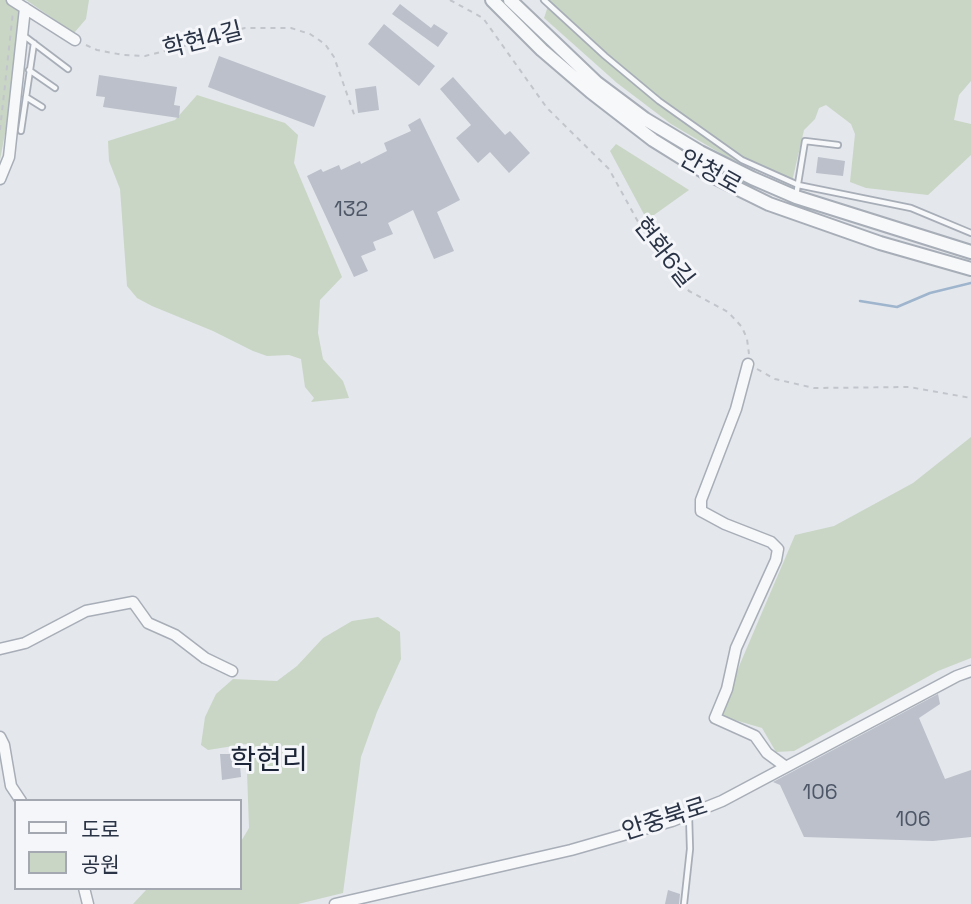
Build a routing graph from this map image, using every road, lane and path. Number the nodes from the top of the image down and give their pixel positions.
1 (450, 0) edge
2 (492, 0) edge
3 (510, 0) edge
4 (544, 0) edge
5 (13, 5) edge
6 (25, 8) junction
7 (22, 34) junction
8 (75, 40) joint
9 (34, 43) junction
10 (68, 69) dead end
11 (29, 70) junction
12 (55, 88) dead end
13 (26, 97) junction
14 (41, 107) dead end
15 (355, 117) dead end
16 (0, 130) edge
17 (21, 131) dead end
18 (838, 145) dead end
19 (0, 179) edge
20 (797, 191) junction
21 (971, 233) edge
22 (971, 252) edge
23 (971, 269) edge
24 (748, 364) junction
25 (971, 398) edge
26 (0, 649) edge
27 (232, 671) dead end
28 (971, 671) edge
29 (0, 737) edge
30 (786, 767) junction
31 (20, 799) edge
32 (689, 814) junction
33 (335, 904) edge
34 (684, 904) edge

1 - 24 path, 현화6길
2 - 23 street, 안청로
3 - 20 street, 안청로
4 - 20 lane
5 - 6 street
5 - 16 path
6 - 7 street
6 - 8 street
7 - 9 lane
7 - 19 street
8 - 15 path, 학현4길
9 - 10 lane
9 - 11 lane
11 - 12 lane
11 - 13 lane
13 - 14 lane
13 - 17 lane
18 - 20 lane
20 - 21 lane
20 - 22 street, 안청로
24 - 25 path
24 - 30 street
26 - 27 street
28 - 30 street, 안중북로
29 - 31 street
30 - 32 street, 안중북로
32 - 33 street, 안중북로
32 - 34 lane

